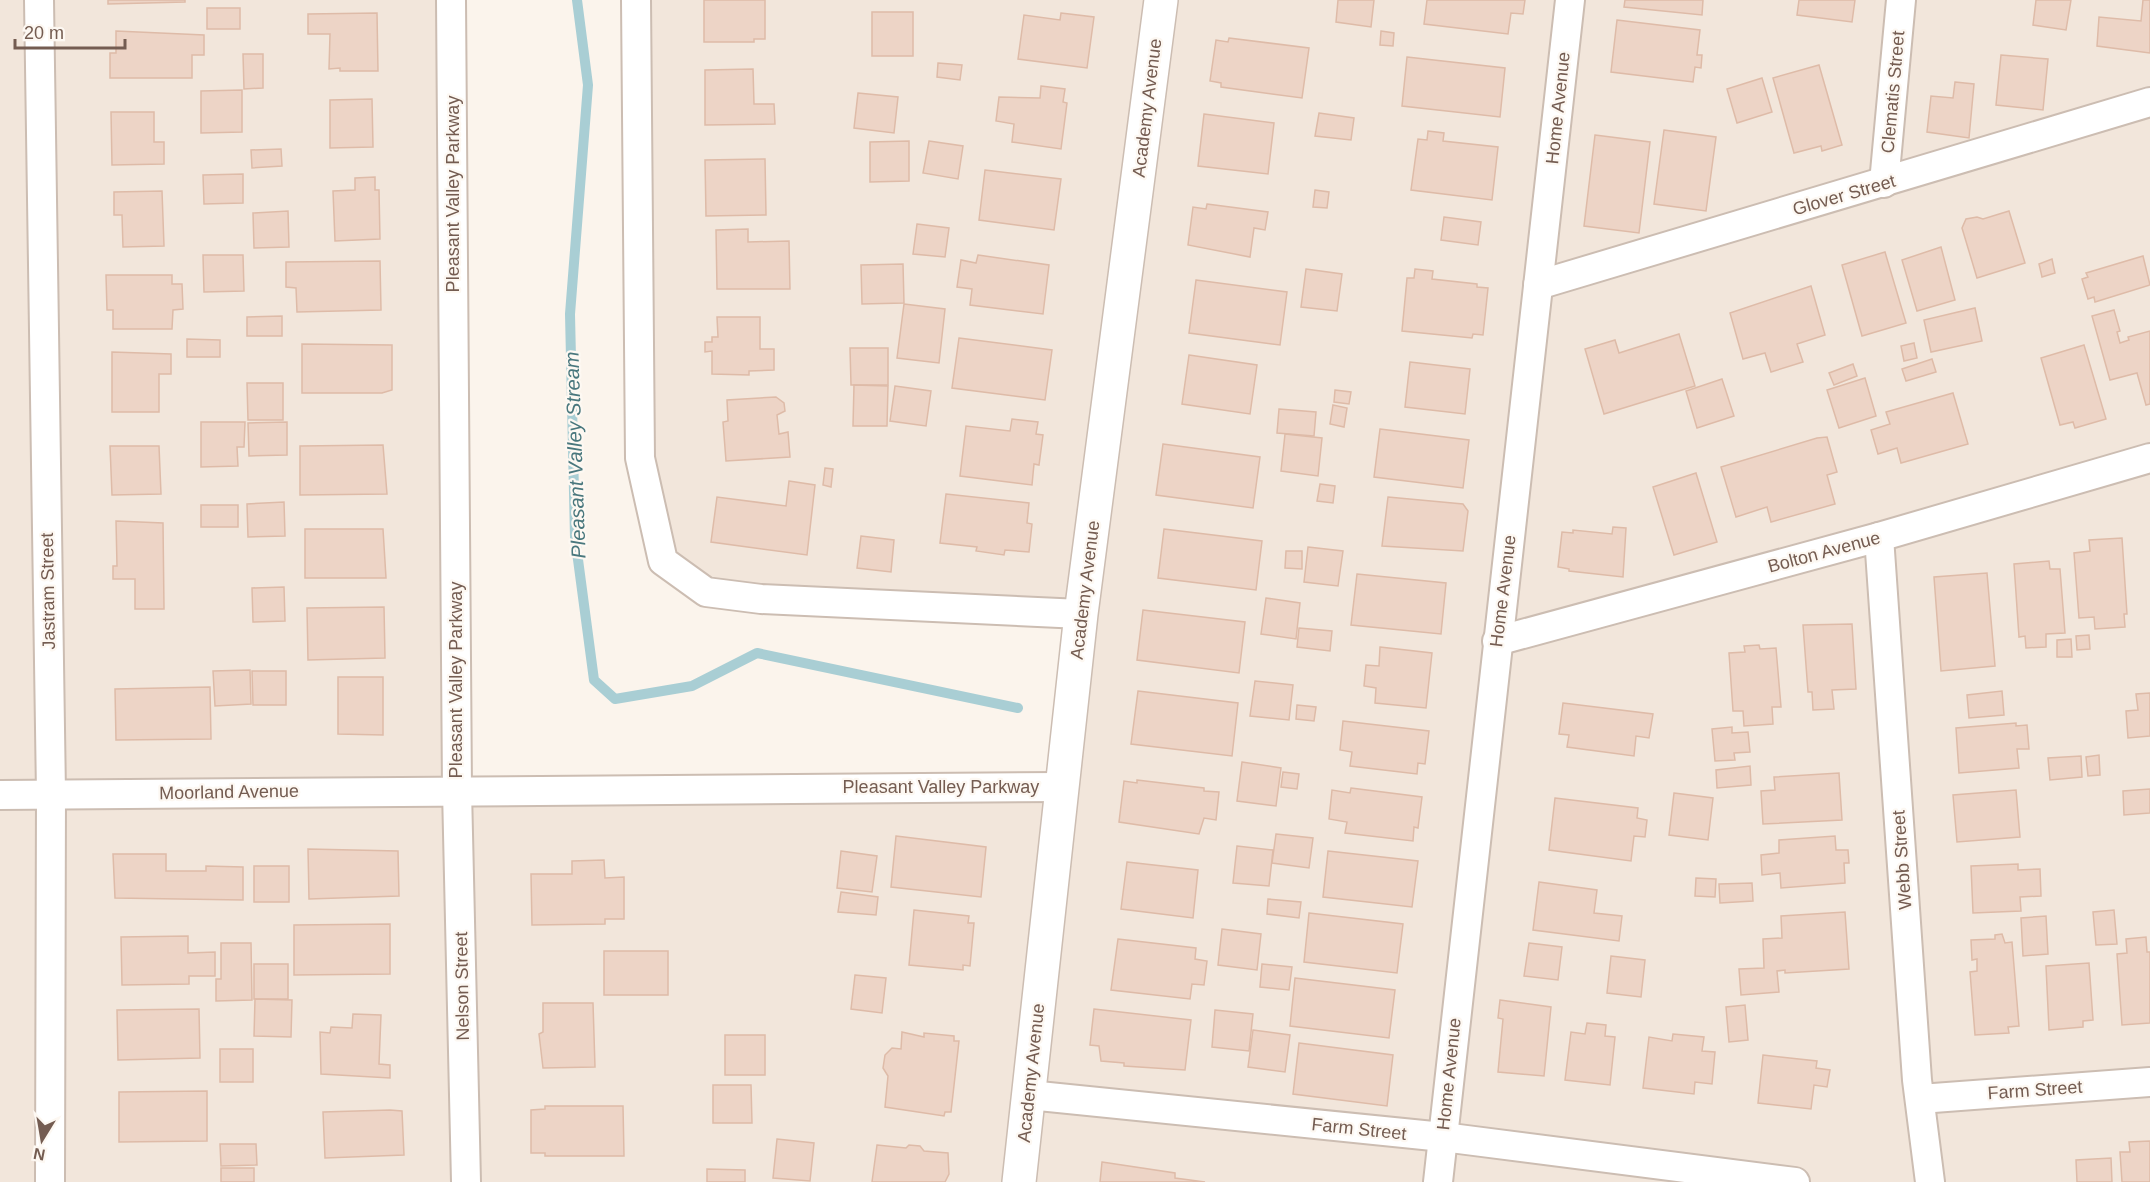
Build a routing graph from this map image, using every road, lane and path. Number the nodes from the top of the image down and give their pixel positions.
1 (39, 0) edge
2 (451, 0) edge
3 (636, 0) edge
4 (1161, 0) edge
5 (1570, 0) edge
6 (1901, 0) edge
7 (2150, 102) edge
8 (1884, 183) junction
9 (1538, 285) junction
10 (2150, 458) edge
11 (1879, 537) junction
12 (1081, 614) junction
13 (1497, 641) junction
14 (1063, 787) junction
15 (457, 790) junction
16 (51, 794) junction
17 (0, 795) edge
18 (2150, 1082) edge
19 (1029, 1095) junction
20 (1920, 1099) junction
21 (1443, 1137) junction
22 (50, 1182) edge
23 (466, 1182) edge
24 (1019, 1182) edge
25 (1438, 1182) edge
26 (1795, 1182) edge
27 (1930, 1182) edge

1 - 16 street, Jastram Street
2 - 15 street, Pleasant Valley Parkway
3 - 12 street
4 - 12 street, Academy Avenue
5 - 9 street, Home Avenue
6 - 8 street, Clematis Street
7 - 8 street, Glover Street
8 - 9 street, Glover Street
9 - 13 street, Home Avenue
10 - 11 street, Bolton Avenue
11 - 13 street, Bolton Avenue
11 - 20 street, Webb Street
12 - 14 street, Academy Avenue
13 - 21 street, Home Avenue
14 - 15 street, Pleasant Valley Parkway
14 - 19 street, Academy Avenue
15 - 16 street, Moorland Avenue
15 - 23 street, Nelson Street
16 - 17 street, Moorland Avenue
16 - 22 street, Jastram Street
18 - 20 street, Farm Street
19 - 21 street, Farm Street
19 - 24 street, Academy Avenue
20 - 27 street, Webb Street
21 - 25 street, Home Avenue
21 - 26 street, Farm Street

